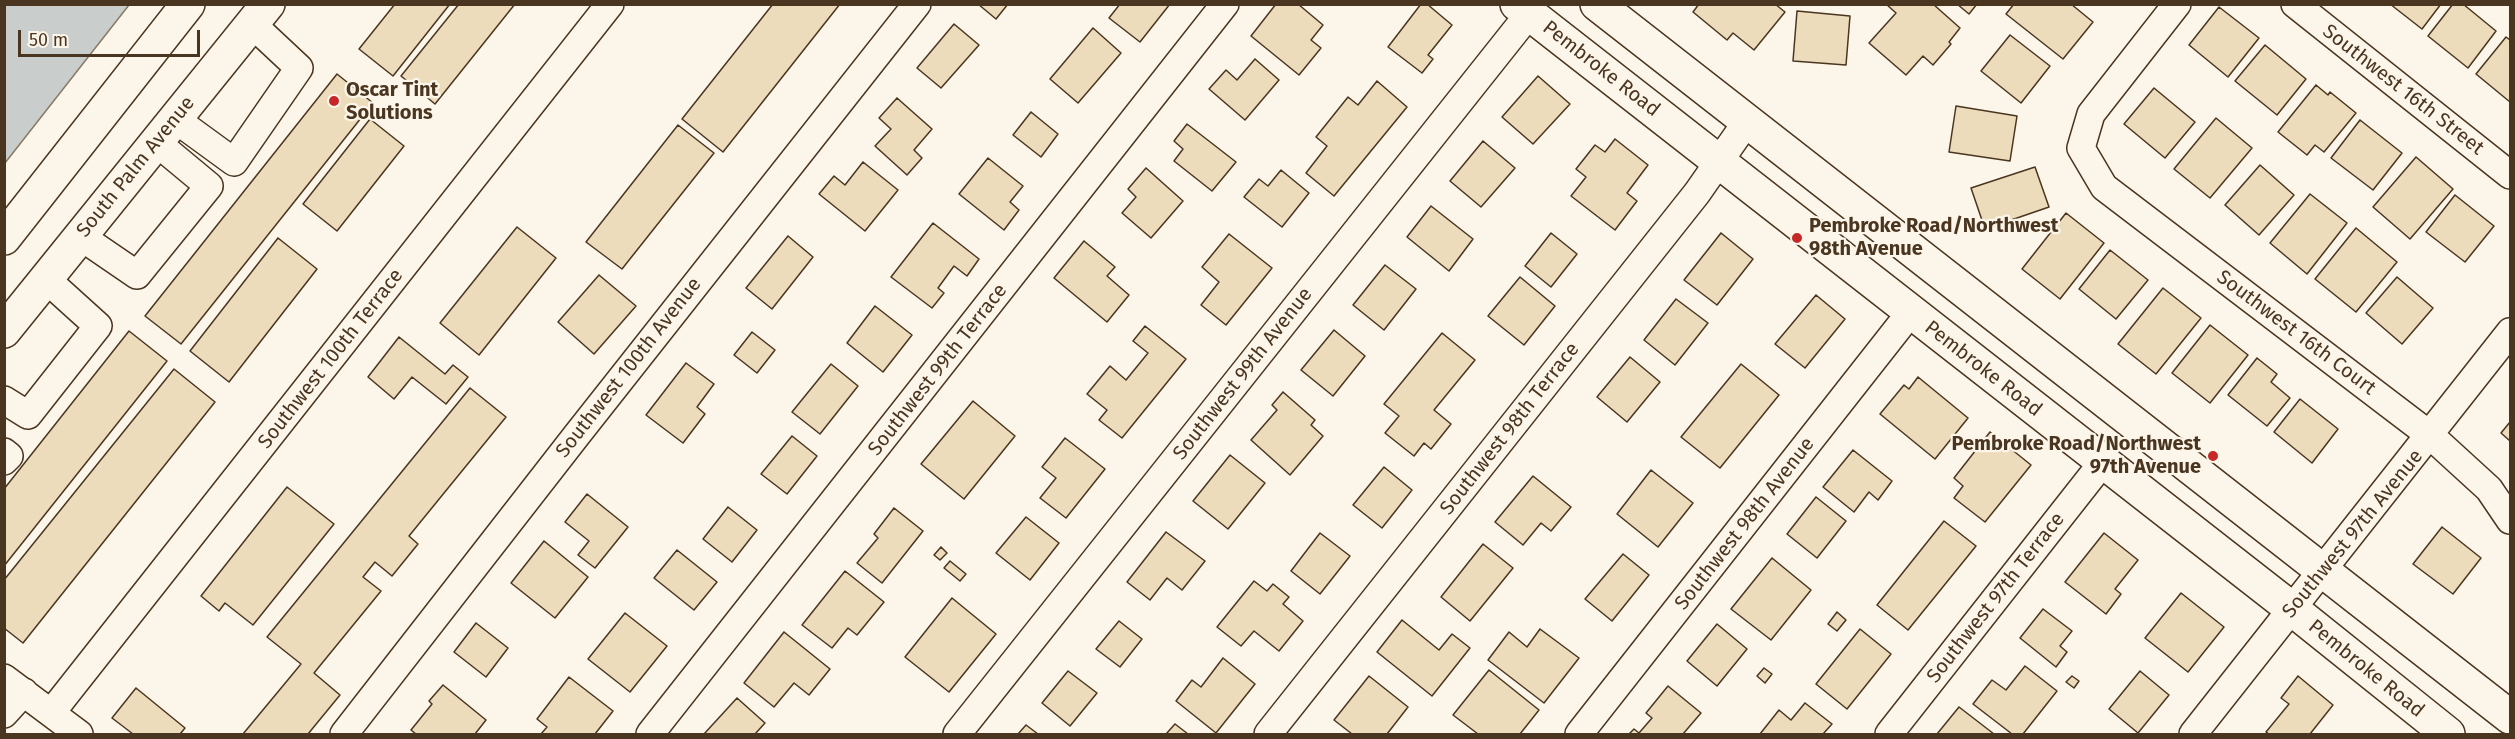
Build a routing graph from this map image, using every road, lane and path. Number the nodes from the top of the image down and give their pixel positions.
1 (188, 4) edge
2 (610, 4) edge
3 (917, 4) edge
4 (1225, 4) edge
5 (1597, 4) edge
6 (2177, 4) edge
7 (2295, 4) edge
8 (1523, 9) edge
9 (260, 14) edge
10 (1748, 120) junction
11 (166, 131) junction
12 (1719, 160) junction
13 (2511, 175) edge
14 (80, 236) junction
15 (4, 238) edge
16 (46, 279) junction
17 (1911, 313) junction
18 (4, 330) edge
19 (2511, 332) edge
20 (4, 400) edge
21 (2431, 436) junction
22 (4, 452) edge
23 (4, 460) edge
24 (2103, 462) junction
25 (2511, 520) edge
26 (2323, 571) junction
27 (2292, 609) junction
28 (14, 685) edge
29 (4, 714) edge
30 (2511, 717) edge
31 (66, 727) edge
32 (344, 735) edge
33 (650, 735) edge
34 (957, 735) edge
35 (1268, 735) edge
36 (1579, 735) edge
37 (1889, 735) edge
38 (2193, 735) edge
39 (2448, 735) edge

1 - 15 main road
2 - 31 street, Southwest 100th Terrace
3 - 32 street, Southwest 100th Avenue
4 - 33 street, Southwest 99th Terrace
5 - 10 main road
6 - 21 street, Southwest 16th Court
7 - 13 street, Southwest 16th Street
8 - 12 main road, Pembroke Road
8 - 34 street, Southwest 99th Avenue
9 - 11 main road, South Palm Avenue
9 - 11 street
10 - 12 street, Southwest 98th Terrace
10 - 26 main road
11 - 14 main road, South Palm Avenue
11 - 14 street
12 - 17 main road, Pembroke Road
12 - 35 street, Southwest 98th Terrace
14 - 16 main road, South Palm Avenue
16 - 18 main road, South Palm Avenue
16 - 20 street
17 - 24 main road, Pembroke Road
17 - 36 street, Southwest 98th Avenue
19 - 21 street, Southwest 97th Avenue
21 - 25 street, Southwest 16th Court
21 - 26 street, Southwest 97th Avenue
22 - 23 street
24 - 27 main road, Pembroke Road
24 - 37 street, Southwest 97th Terrace
26 - 27 street, Southwest 97th Avenue
26 - 30 main road
27 - 38 street, Southwest 97th Avenue
27 - 39 main road, Pembroke Road
28 - 29 street
28 - 31 street

